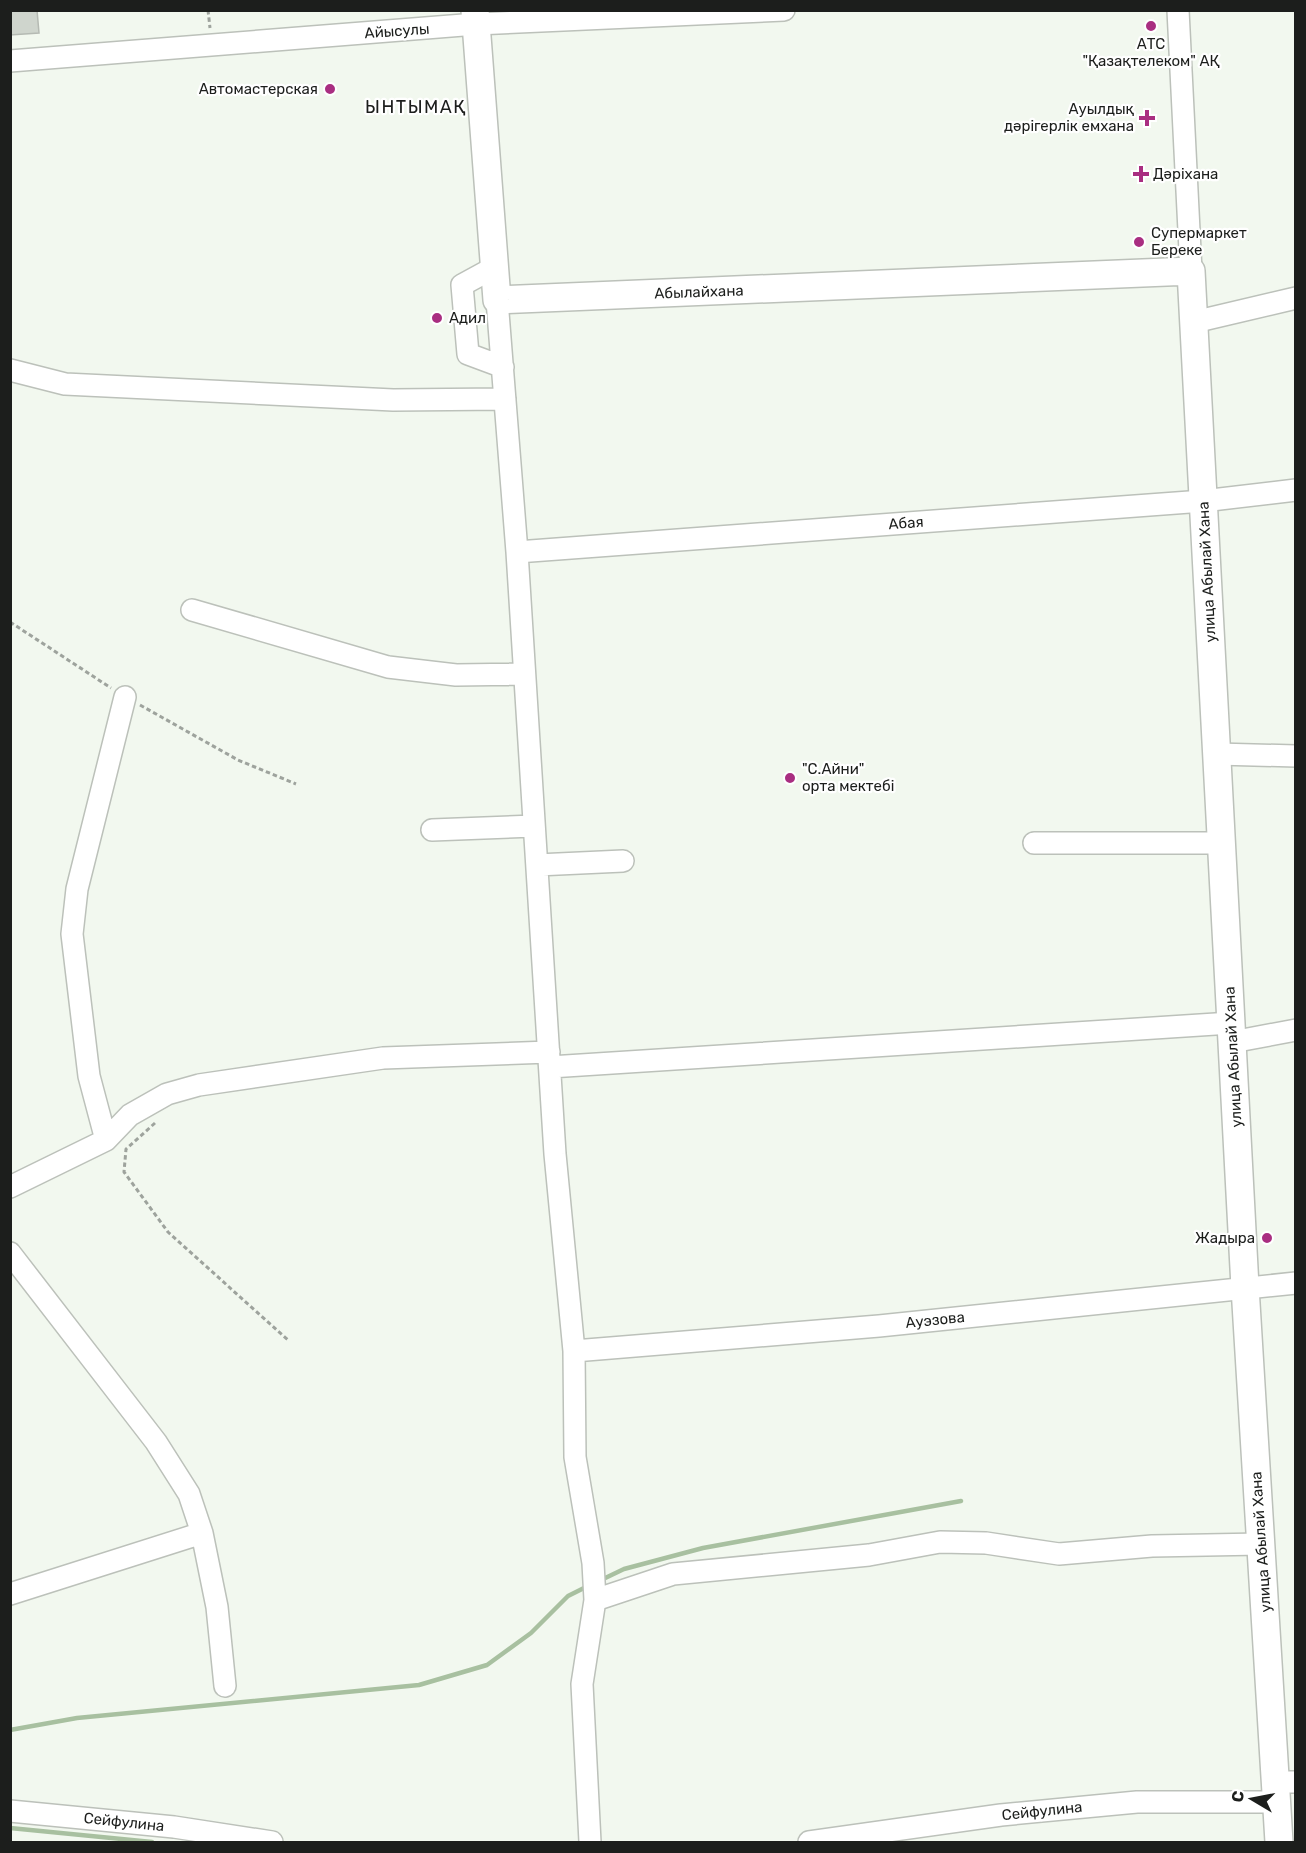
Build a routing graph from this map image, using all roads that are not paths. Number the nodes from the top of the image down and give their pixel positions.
1 (784, 10) edge
2 (1178, 10) edge
3 (475, 17) edge
4 (10, 61) edge
5 (495, 267) junction
6 (1191, 271) junction
7 (1296, 298) edge
8 (497, 300) junction
9 (1194, 322) junction
10 (503, 367) junction
11 (10, 370) edge
12 (505, 399) junction
13 (1296, 490) edge
14 (1203, 501) junction
15 (517, 552) junction
16 (192, 610) dead end
17 (525, 674) junction
18 (125, 697) road end
19 (1216, 754) junction
20 (1296, 756) edge
21 (534, 826) junction
22 (432, 830) dead end
23 (1034, 843) dead end
24 (1221, 843) junction
25 (624, 861) dead end
26 (537, 865) junction
27 (1296, 1030) edge
28 (1232, 1033) junction
29 (549, 1060) junction
30 (106, 1140) junction
31 (10, 1187) edge
32 (10, 1253) edge
33 (1296, 1283) edge
34 (1245, 1287) junction
35 (574, 1352) junction
36 (202, 1533) junction
37 (1261, 1544) junction
38 (10, 1594) edge
39 (595, 1600) junction
40 (225, 1686) dead end
41 (1282, 1789) edge
42 (10, 1811) edge
43 (174, 1835) edge
44 (272, 1842) edge
45 (590, 1842) edge
46 (809, 1842) edge
47 (1278, 1842) edge

1 - 3 street, Айысулы
2 - 6 street
3 - 4 street, Айысулы
3 - 5 main road
5 - 8 main road
5 - 10 street
6 - 8 main road, Абылайхана
6 - 9 main road, улица Абылай Хана
7 - 9 street
8 - 10 street
9 - 14 main road, улица Абылай Хана
10 - 12 street
11 - 12 street
12 - 15 street
13 - 14 street, Абая
14 - 15 street, Абая
14 - 19 main road, улица Абылай Хана
15 - 17 street
16 - 17 street
17 - 21 street
18 - 30 street
19 - 20 street
19 - 24 main road, улица Абылай Хана
21 - 22 street
21 - 26 street
23 - 24 street
24 - 28 main road, улица Абылай Хана
25 - 26 street
26 - 29 street
27 - 28 street
28 - 29 street
28 - 34 main road, улица Абылай Хана
29 - 30 street
29 - 35 street
30 - 31 street
32 - 36 street
33 - 34 street, Ауэзова
34 - 35 street, Ауэзова
34 - 37 main road, улица Абылай Хана
35 - 39 street
36 - 38 street
36 - 40 street
37 - 39 street
37 - 41 main road, улица Абылай Хана
39 - 45 street
41 - 46 street, Сейфулина
41 - 47 main road, улица Абылай Хана
42 - 43 street, Сейфулина
43 - 44 street, Сейфулина

